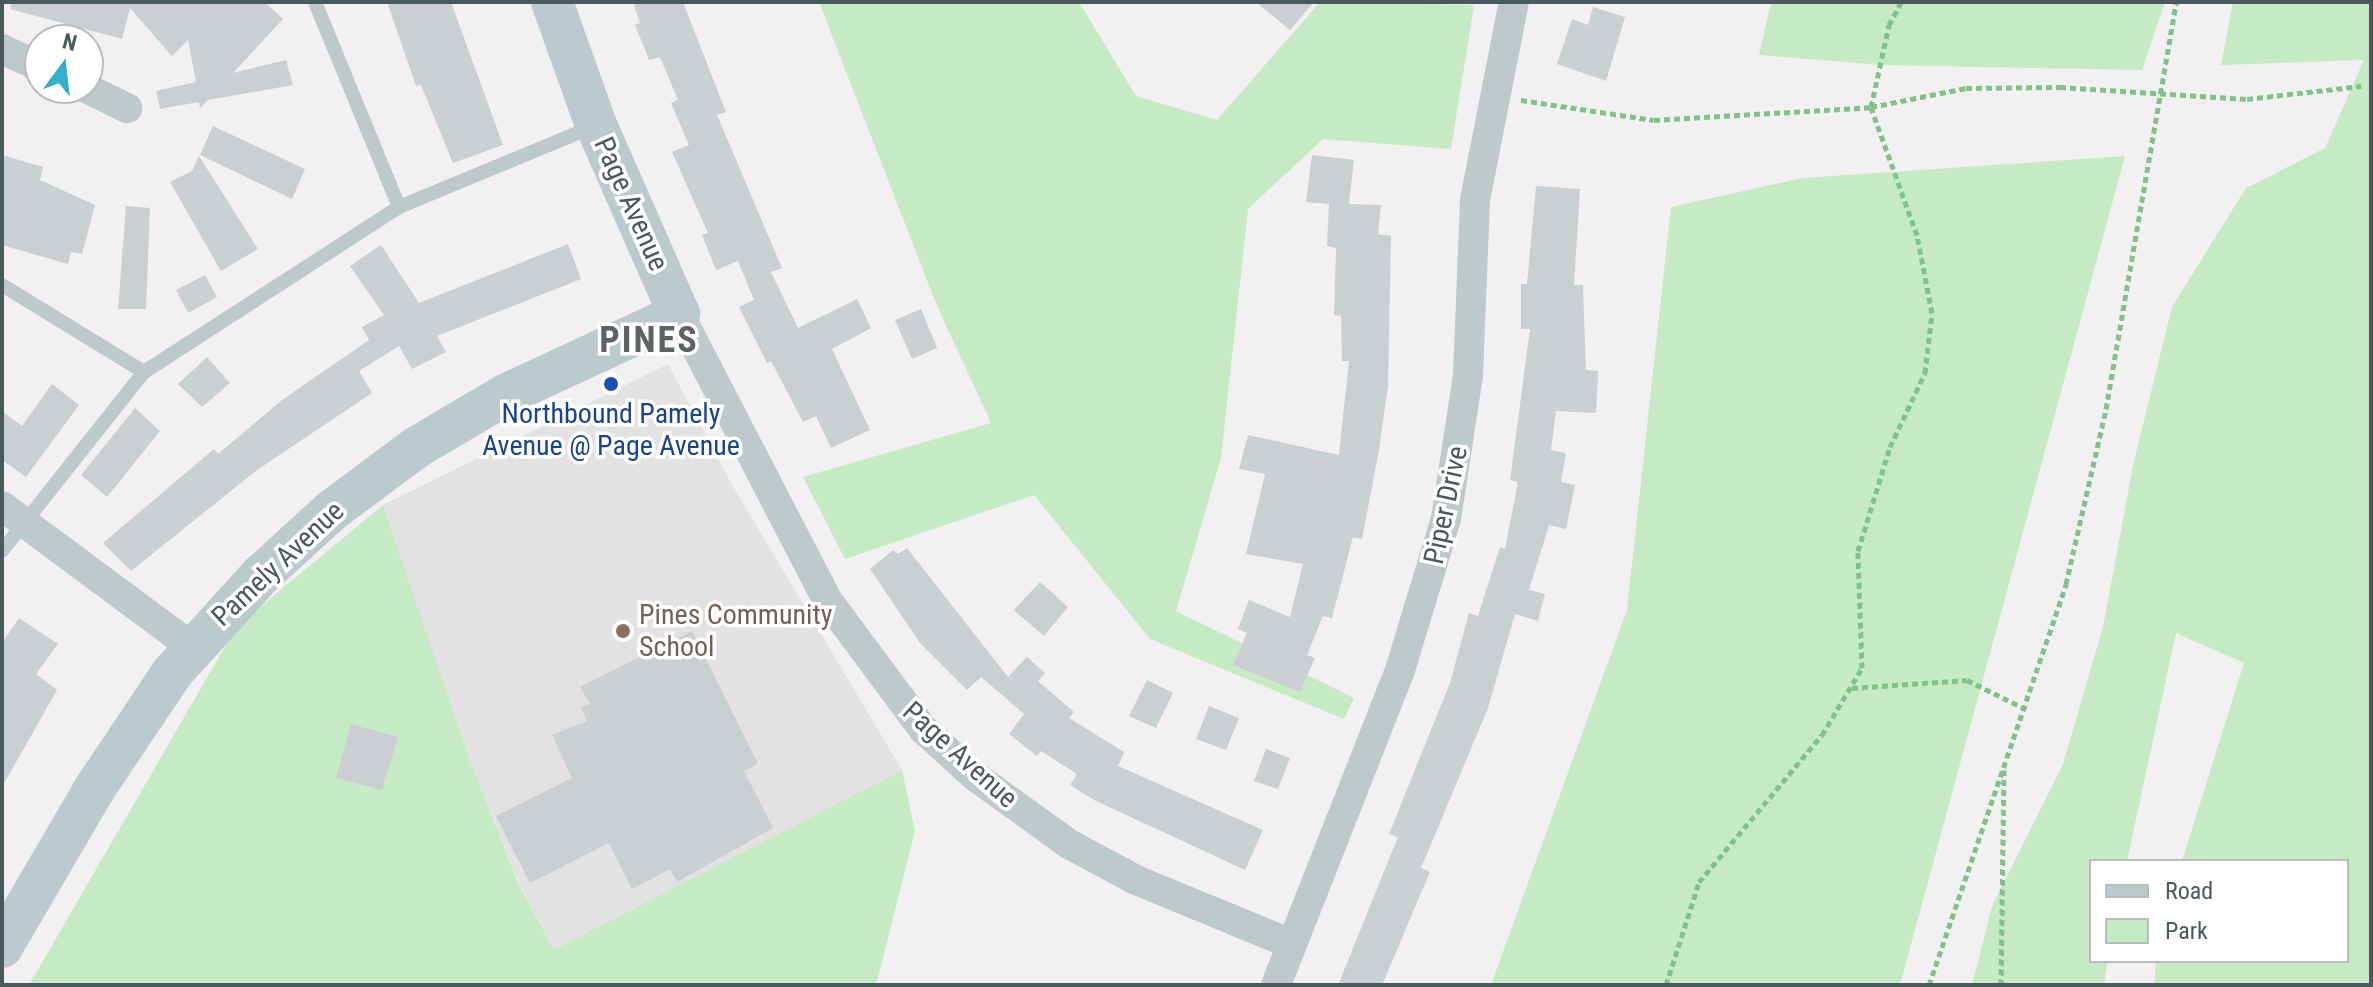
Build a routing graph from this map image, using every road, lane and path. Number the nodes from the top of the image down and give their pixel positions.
1 (315, 2) edge
2 (552, 2) edge
3 (1514, 2) edge
4 (1901, 2) edge
5 (2176, 2) edge
6 (2, 49) edge
7 (24, 59) edge
8 (2361, 86) dead end
9 (2157, 94) junction
10 (1492, 96) junction
11 (104, 97) edge
12 (1871, 107) junction
13 (127, 108) dead end
14 (596, 125) junction
15 (399, 207) junction
16 (2, 285) edge
17 (679, 314) junction
18 (144, 372) junction
19 (13, 514) edge
20 (2, 551) edge
21 (192, 647) junction
22 (1851, 688) junction
23 (2026, 709) junction
24 (2004, 766) junction
25 (1291, 944) junction
26 (2, 947) edge
27 (1276, 985) edge
28 (1666, 985) edge
29 (1929, 985) edge
30 (2001, 985) edge

1 - 15 lane
2 - 14 street, Page Avenue
3 - 10 street, Piper Drive
4 - 12 path
5 - 9 path
6 - 7 street
8 - 9 path
9 - 12 path
9 - 23 path
10 - 12 path
10 - 25 street, Piper Drive
11 - 13 street
12 - 22 path
14 - 15 lane
14 - 17 street, Page Avenue
15 - 18 lane
16 - 18 lane
17 - 21 street, Pamely Avenue
17 - 25 street, Page Avenue
18 - 19 lane
19 - 20 lane
19 - 21 street
21 - 26 street, Pamely Avenue
22 - 23 path
22 - 28 path
23 - 24 path
24 - 29 path
24 - 30 path
25 - 27 street, Piper Drive

